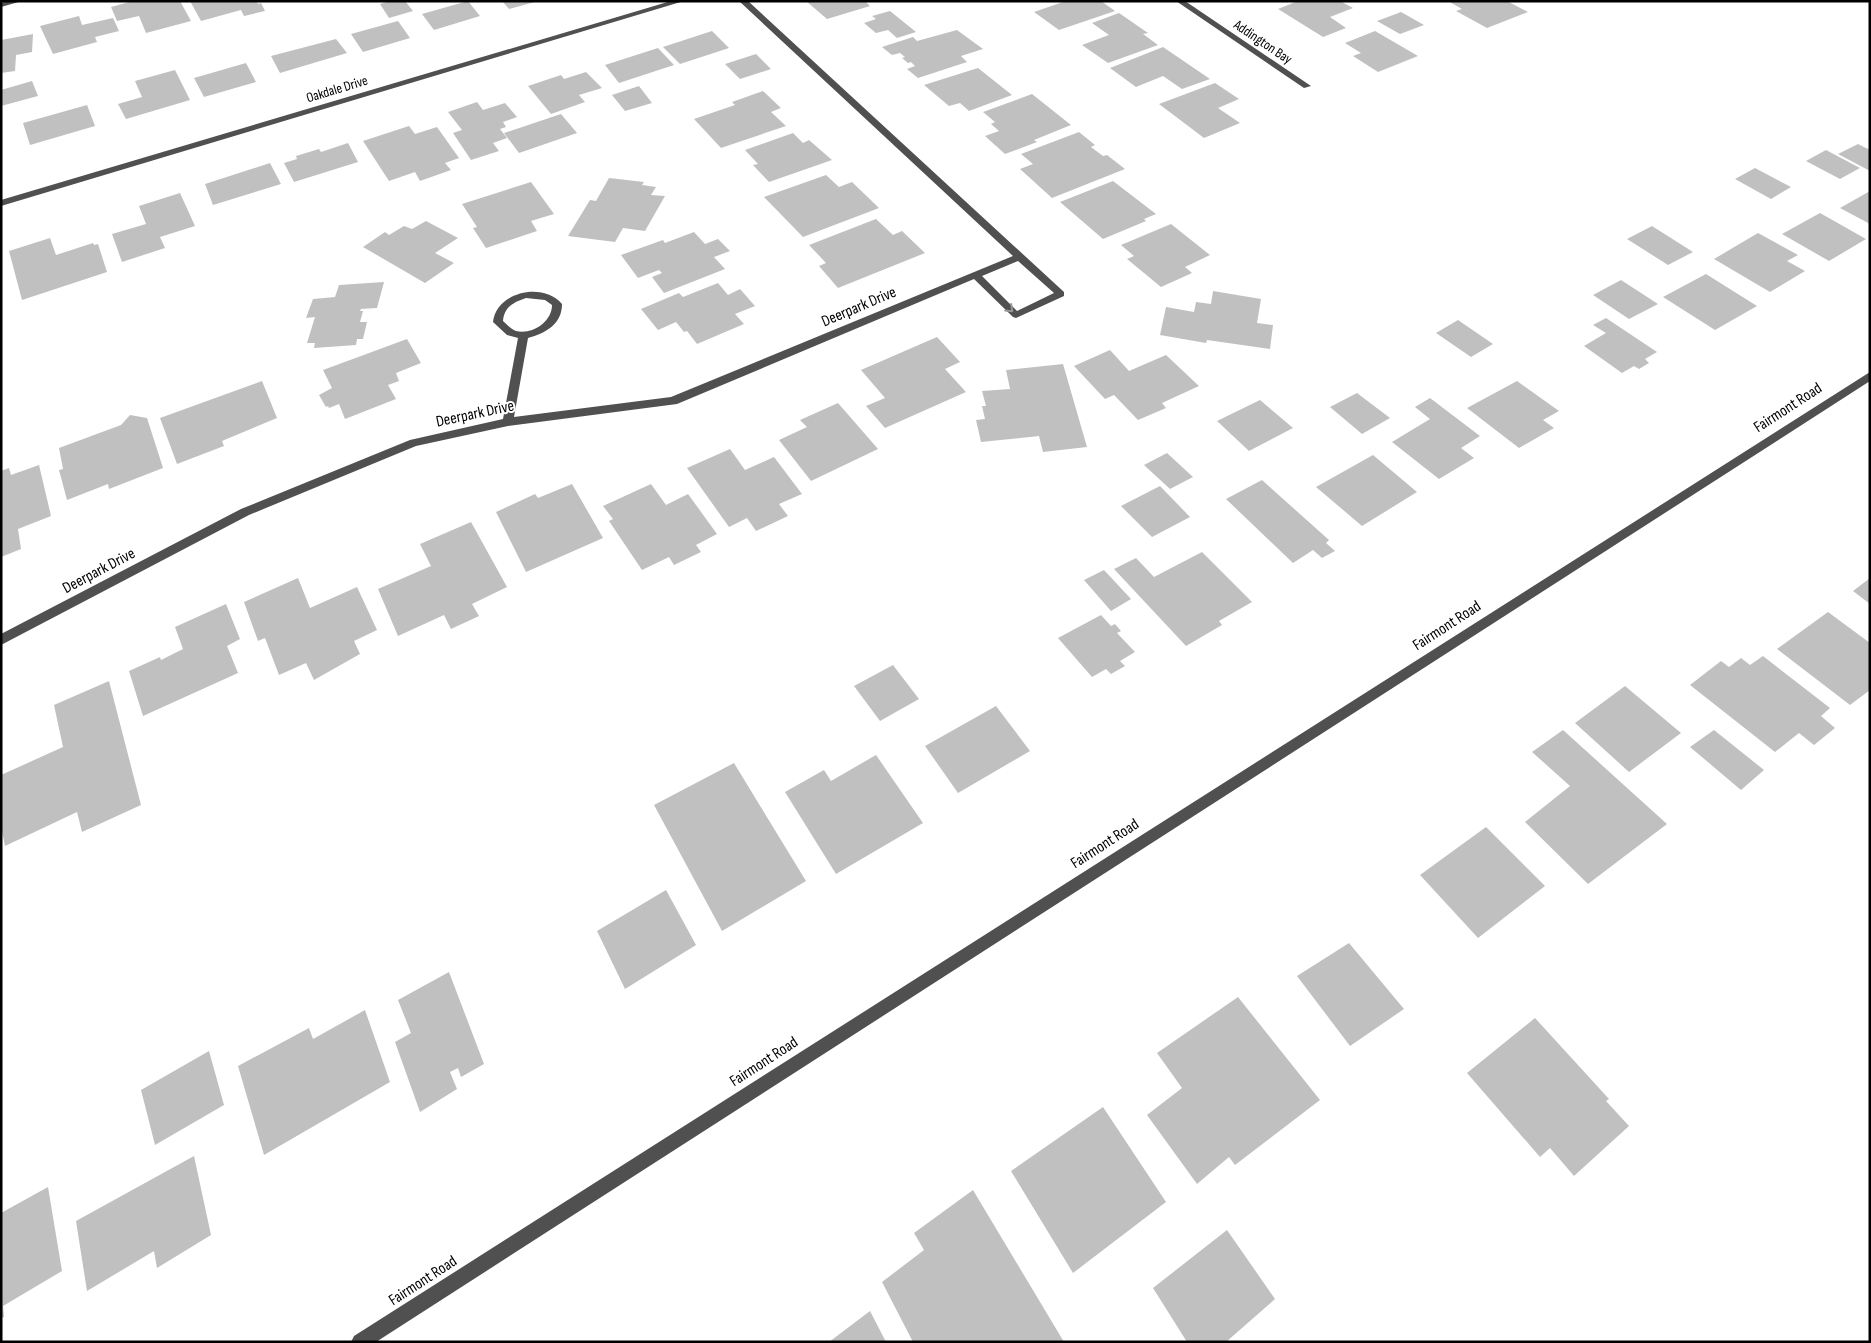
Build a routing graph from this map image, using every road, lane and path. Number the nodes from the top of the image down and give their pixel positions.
1 (18, 1) edge
2 (680, 1) edge
3 (743, 1) edge
4 (1180, 1) edge
5 (1, 5) edge
6 (1307, 86) dead end
7 (1, 202) edge
8 (1019, 257) junction
9 (975, 275) junction
10 (524, 334) junction
11 (1870, 376) edge
12 (508, 422) junction
13 (1, 640) edge
14 (360, 1342) edge

1 - 5 street
2 - 7 street, Oakdale Drive
3 - 8 street
4 - 6 street, Addington Bay
8 - 9 street, Deerpark Drive
9 -> 8 street
9 - 12 street, Deerpark Drive
10 - 10 street
10 - 12 street
11 - 14 street, Fairmont Road
12 - 13 street, Deerpark Drive

